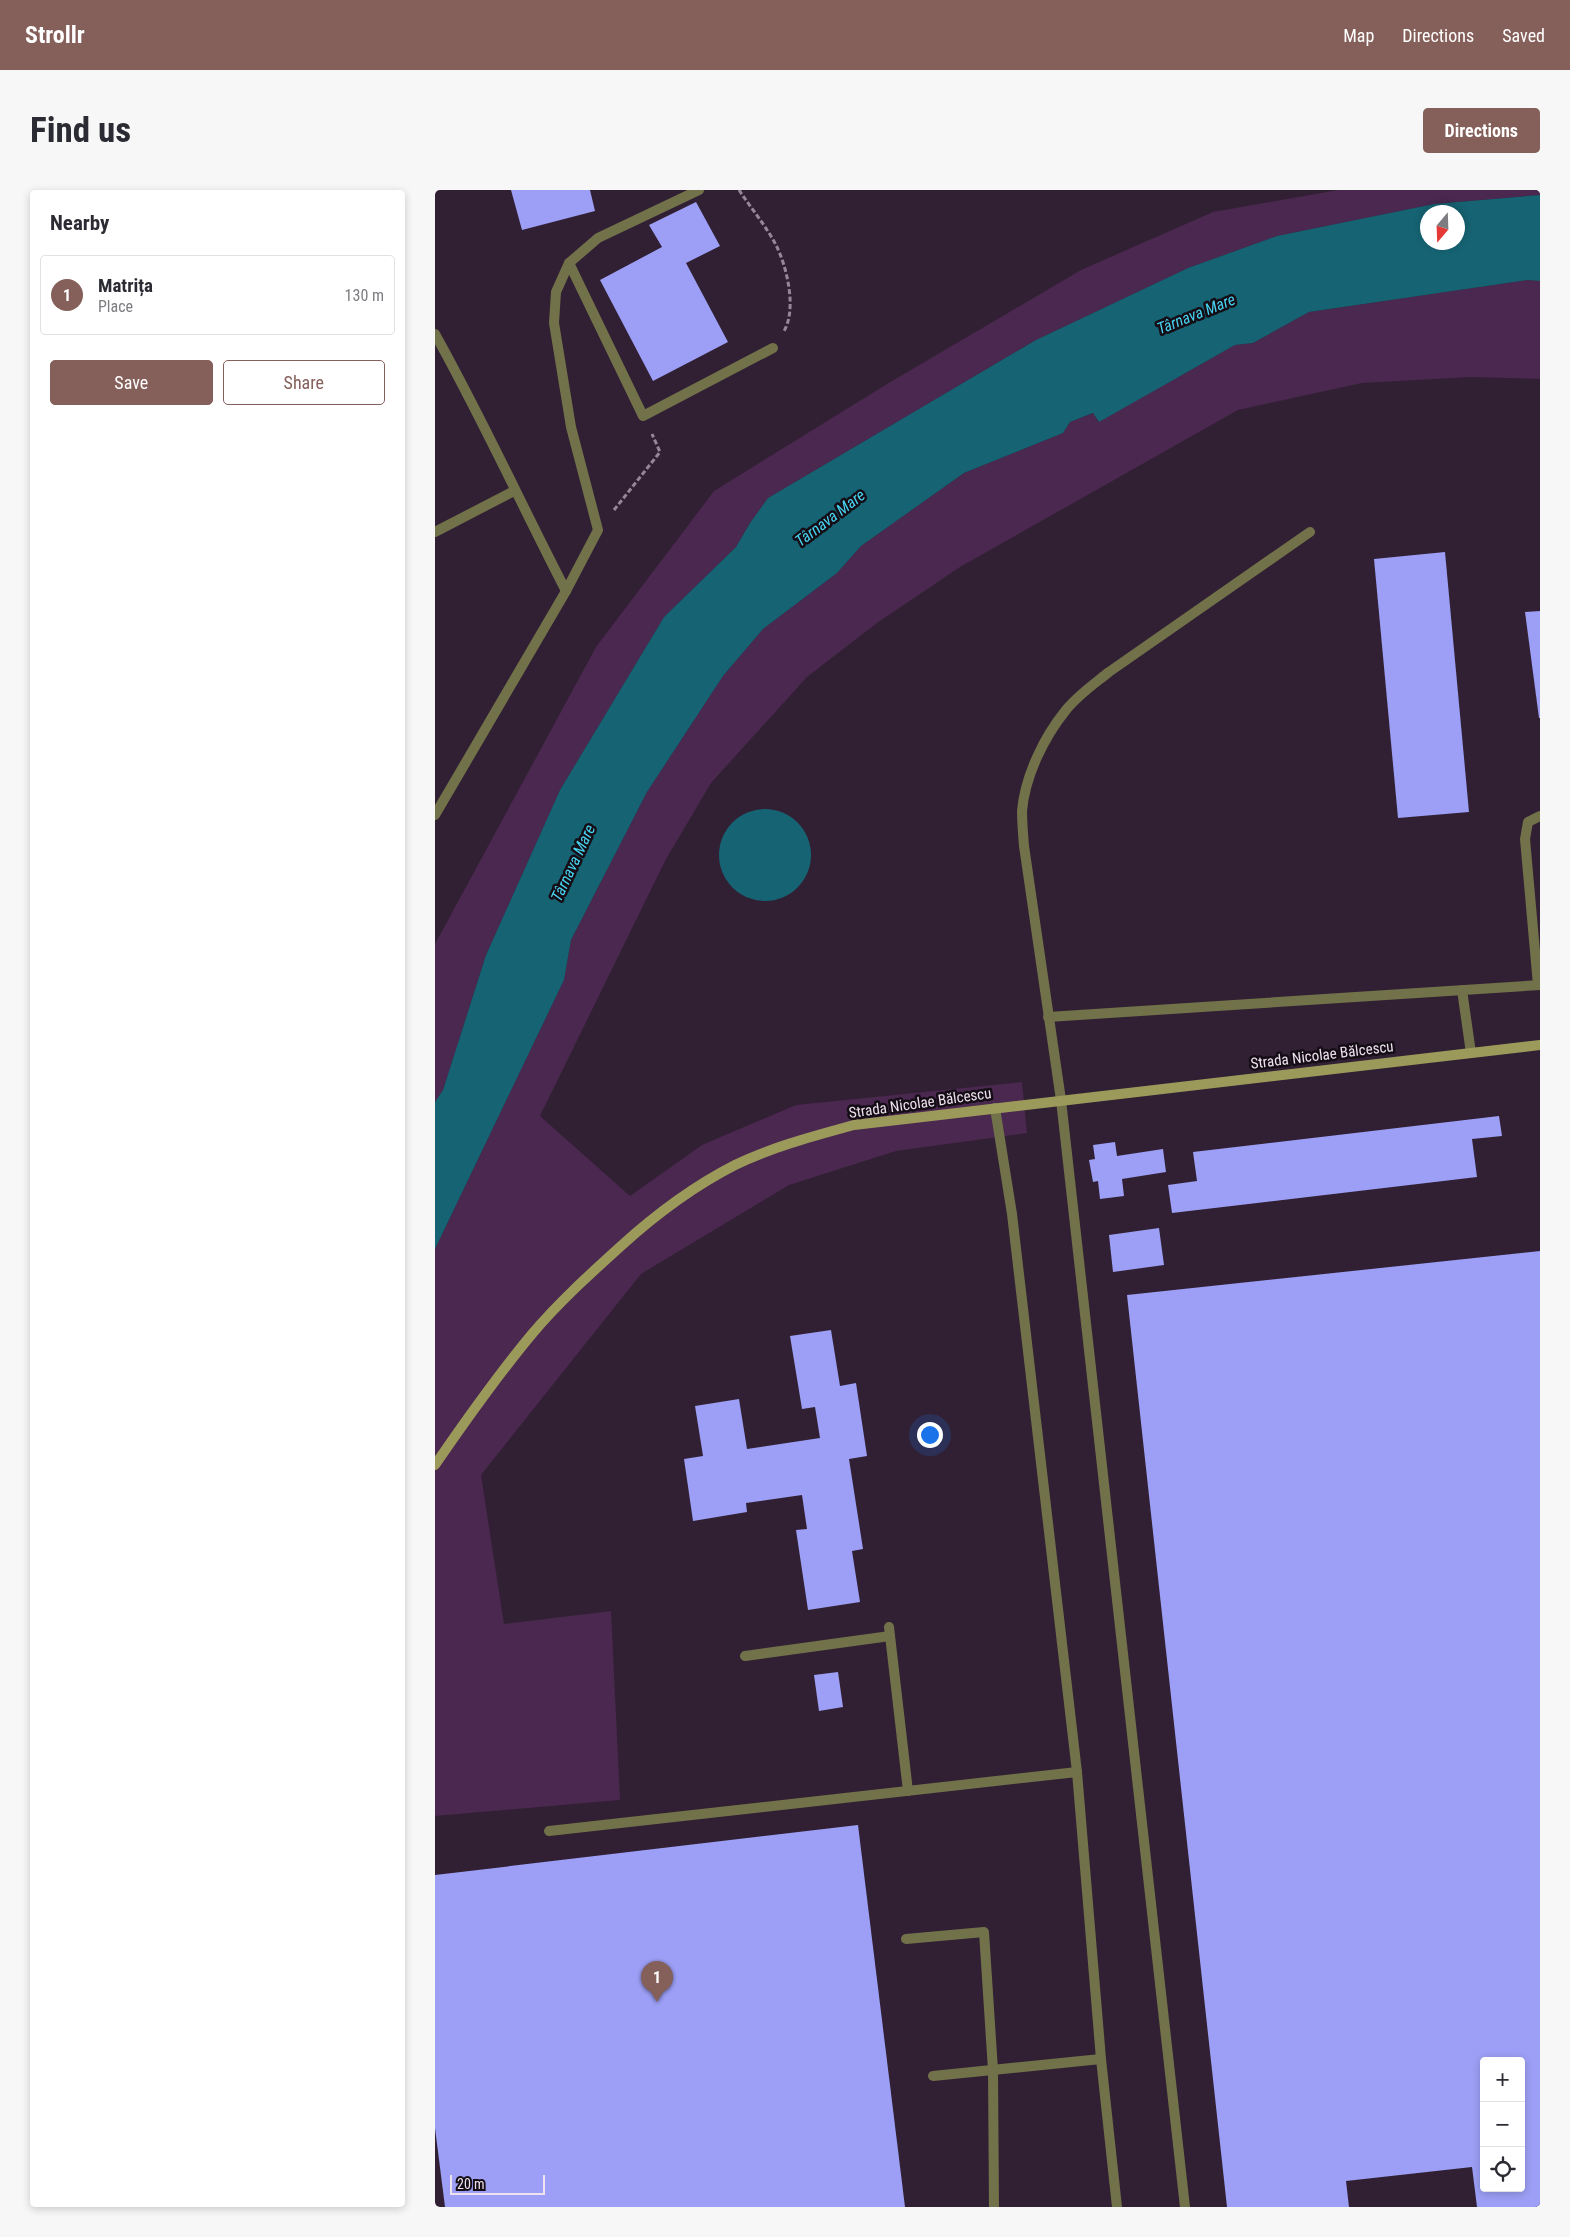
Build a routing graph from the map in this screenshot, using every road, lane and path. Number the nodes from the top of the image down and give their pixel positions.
1 (699, 190) edge
2 (739, 190) edge
3 (569, 263) junction
4 (435, 334) edge
5 (773, 348) joint
6 (643, 416) junction
7 (514, 491) junction
8 (598, 530) junction
9 (435, 532) edge
10 (1311, 532) dead end
11 (566, 591) junction
12 (435, 815) edge
13 (1540, 816) edge
14 (1539, 985) edge
15 (1462, 990) junction
16 (1049, 1017) junction
17 (1540, 1045) edge
18 (1471, 1053) junction
19 (1061, 1100) junction
20 (995, 1108) junction
21 (435, 1465) edge
22 (745, 1656) dead end
23 (1077, 1772) junction
24 (909, 1791) junction
25 (549, 1830) dead end
26 (906, 1939) dead end
27 (1101, 2059) junction
28 (993, 2070) junction
29 (933, 2076) dead end
30 (994, 2207) edge
31 (1117, 2207) edge
32 (1185, 2207) edge

1 - 3 lane
2 - 5 path
3 - 6 lane
3 - 8 lane
4 - 7 lane
5 - 6 lane
6 - 8 path
7 - 9 lane
7 - 11 lane
8 - 11 lane
10 - 16 lane
11 - 12 lane
13 - 14 lane
14 - 15 lane
15 - 16 lane
15 - 18 lane
16 - 19 lane
17 - 18 main road, Strada Nicolae Bălcescu
18 - 19 main road, Strada Nicolae Bălcescu
19 - 20 main road, Strada Nicolae Bălcescu
19 - 32 lane
20 - 21 main road, Strada Nicolae Bălcescu
20 - 23 lane
22 - 24 lane
23 - 24 lane
23 - 27 lane
24 - 25 lane
26 - 28 lane
27 - 28 lane
27 - 31 lane
28 - 29 lane
28 - 30 lane

